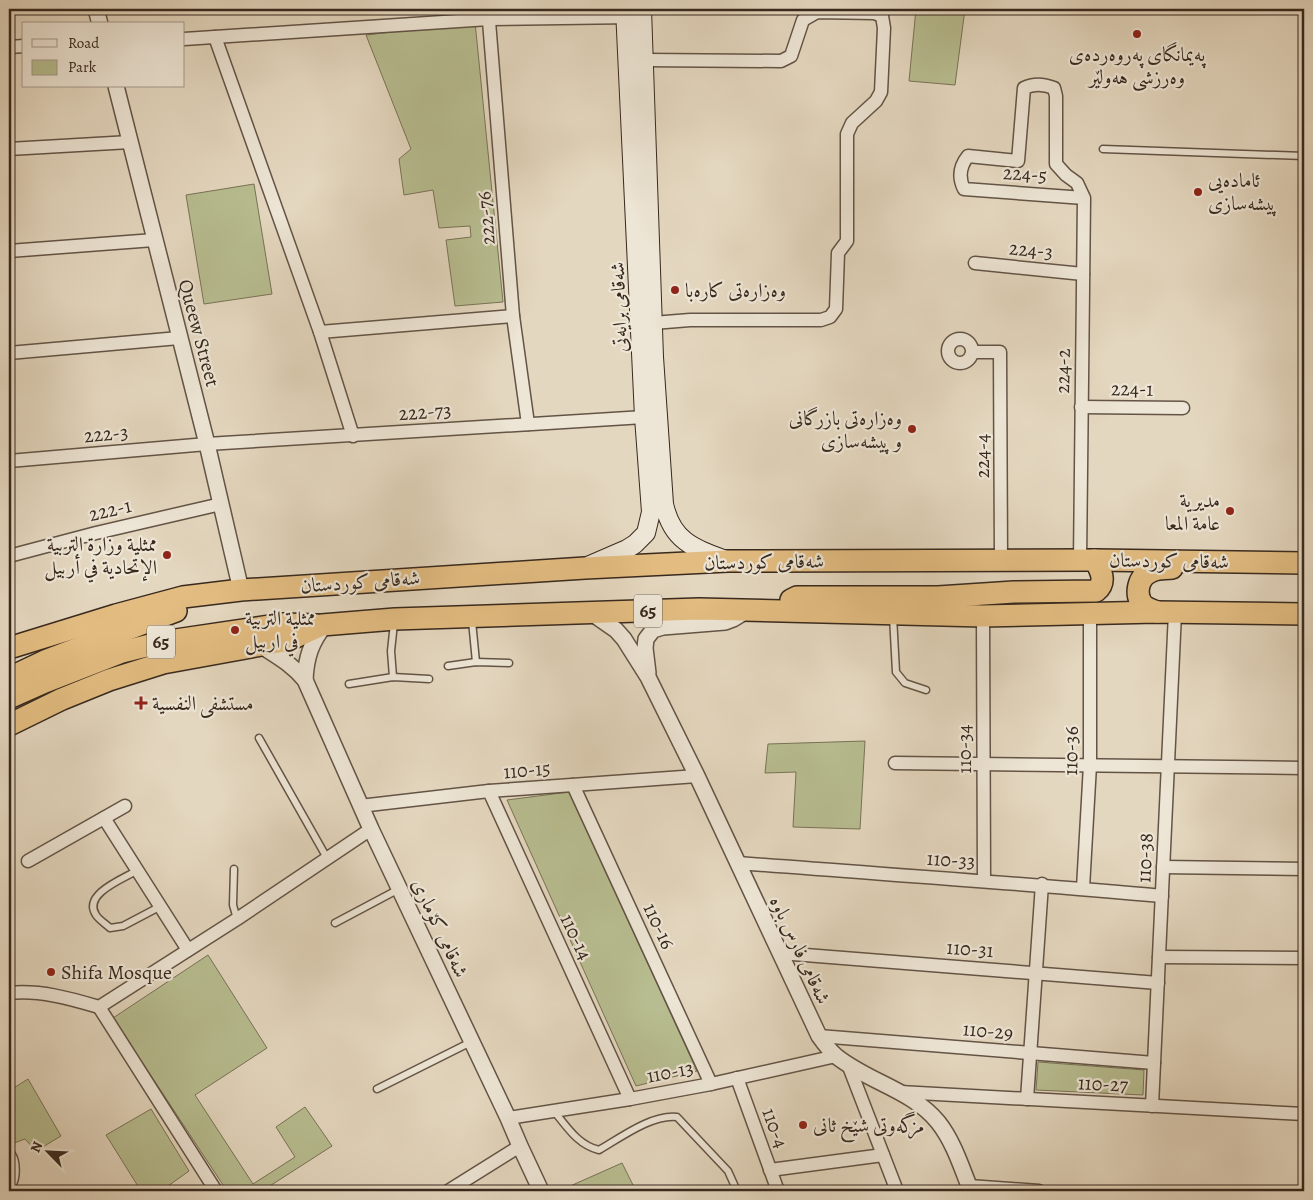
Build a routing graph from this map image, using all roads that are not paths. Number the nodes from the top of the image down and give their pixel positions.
1 (96, 9) edge
2 (634, 13) edge
3 (488, 14) edge
4 (99, 22) edge
5 (215, 37) junction
6 (185, 39) edge
7 (22, 46) edge
8 (9, 47) edge
9 (644, 60) junction
10 (116, 88) edge
11 (130, 142) junction
12 (9, 149) edge
13 (1103, 149) dead end
14 (1304, 156) edge
15 (964, 189) joint
16 (1084, 198) junction
17 (154, 240) junction
18 (9, 251) edge
19 (975, 263) dead end
20 (1083, 274) junction
21 (513, 316) junction
22 (653, 323) junction
23 (320, 332) junction
24 (179, 338) junction
25 (973, 352) dead end
26 (9, 353) edge
27 (1081, 407) junction
28 (1183, 408) dead end
29 (651, 417) junction
30 (528, 424) junction
31 (353, 436) junction
32 (207, 444) junction
33 (9, 461) edge
34 (221, 504) junction
35 (9, 556) edge
36 (1001, 560) junction
37 (728, 561) junction
38 (1087, 561) junction
39 (1203, 562) junction
40 (1304, 563) edge
41 (585, 568) junction
42 (233, 591) junction
43 (746, 610) junction
44 (768, 611) junction
45 (893, 612) junction
46 (1166, 613) junction
47 (594, 614) junction
48 (1090, 614) junction
49 (1304, 614) edge
50 (983, 616) junction
51 (472, 617) junction
52 (394, 619) junction
53 (323, 625) junction
54 (260, 645) junction
55 (9, 648) edge
56 (476, 662) junction
57 (509, 663) dead end
58 (448, 666) dead end
59 (393, 677) junction
60 (648, 677) junction
61 (9, 678) edge
62 (428, 679) dead end
63 (305, 680) junction
64 (349, 684) dead end
65 (926, 690) dead end
66 (9, 698) edge
67 (9, 725) edge
68 (259, 738) dead end
69 (894, 763) dead end
70 (983, 764) junction
71 (1090, 765) junction
72 (1168, 766) junction
73 (1304, 768) edge
74 (697, 776) junction
75 (573, 784) junction
76 (489, 791) junction
77 (124, 806) dead end
78 (360, 806) junction
79 (104, 818) junction
80 (371, 829) junction
81 (327, 858) junction
82 (28, 861) dead end
83 (738, 863) junction
84 (1163, 867) junction
85 (234, 868) dead end
86 (1304, 869) edge
87 (138, 870) junction
88 (984, 882) junction
89 (1042, 884) junction
90 (1083, 888) junction
91 (400, 889) junction
92 (1162, 896) junction
93 (161, 906) junction
94 (237, 919) junction
95 (335, 923) dead end
96 (188, 950) junction
97 (780, 953) junction
98 (1159, 957) junction
99 (1304, 958) edge
100 (1036, 973) junction
101 (1158, 983) junction
102 (9, 993) edge
103 (99, 1007) junction
104 (819, 1036) junction
105 (472, 1042) junction
106 (1031, 1053) junction
107 (842, 1060) junction
108 (1154, 1063) junction
109 (737, 1078) junction
110 (711, 1084) junction
111 (376, 1088) dead end
112 (899, 1092) junction
113 (630, 1099) junction
114 (1028, 1099) junction
115 (1152, 1106) junction
116 (554, 1111) junction
117 (1304, 1114) edge
118 (508, 1118) junction
119 (520, 1146) junction
120 (9, 1155) edge
121 (883, 1155) junction
122 (770, 1170) junction
123 (9, 1185) edge
124 (970, 1188) edge
125 (216, 1191) edge
126 (448, 1191) edge
127 (541, 1191) edge
128 (737, 1191) edge
129 (778, 1191) edge
130 (897, 1191) edge
131 (1039, 1191) edge

1 - 4 street
2 - 3 street
2 - 9 main road, شەقامی برایەتی
2 - 29 main road, شەقامی برایەتی
3 - 5 street
3 - 21 street, 222-76
5 - 6 street
5 - 23 street
7 - 8 street
9 - 22 main road, شەقامی برایەتی
9 - 22 street
10 - 11 street, Queew Street
11 - 12 street
11 - 17 street, Queew Street
13 - 14 lane
15 - 16 street, 224-5
15 - 16 street, 224-2
16 - 20 street, 224-2
17 - 18 street
17 - 24 street, Queew Street
19 - 20 street, 224-3
20 - 27 street, 224-2
21 - 23 street
21 - 30 street, 222-76
22 - 29 main road, شەقامی برایەتی
23 - 31 street
24 - 26 street
24 - 32 street, Queew Street
25 - 36 street, 224-4
27 - 28 street, 224-1
27 - 38 street, 224-2
29 - 30 street, 222-73
29 - 37 main road, شەقامی برایەتی
29 - 41 main road, شەقامی برایەتی
30 - 31 street, 222-73
31 - 32 street, 222-73
32 - 33 street, 222-3
32 - 34 street, Queew Street
34 - 35 street, 222-1
34 - 42 street, Queew Street
36 - 37 highway, شەقامی کوردستان / 65
36 - 38 highway, شەقامی کوردستان / 65
37 - 41 highway, شەقامی کوردستان / 65
38 - 39 highway, شەقامی کوردستان / 65
38 - 44 highway
39 - 40 highway, شەقامی کوردستان / 65
39 - 46 highway
41 - 42 highway, شەقامی کوردستان / 65
42 - 55 highway, شەقامی کوردستان / 65
42 - 61 highway, شەقامی کوردستان / 65
43 - 44 highway, شەقامی کوردستان / 65
43 - 47 highway, شەقامی کوردستان / 65
43 - 60 street, شەقامی فارس باوە
44 - 45 highway, شەقامی کوردستان / 65
45 - 50 highway, شەقامی کوردستان / 65
45 - 65 lane
46 - 48 highway, شەقامی کوردستان / 65
46 - 49 highway, شەقامی کوردستان / 65
46 - 72 street, 110-38
47 - 51 highway, شەقامی کوردستان / 65
47 - 60 street, شەقامی فارس باوە
48 - 50 highway, شەقامی کوردستان / 65
48 - 71 street, 110-36
50 - 70 street, 110-34
51 - 52 highway, شەقامی کوردستان / 65
51 - 56 lane
52 - 53 highway, شەقامی کوردستان / 65
52 - 59 lane
53 - 54 highway, شەقامی کوردستان / 65
53 - 63 street
53 - 66 highway, شەقامی کوردستان / 65
54 - 63 street
54 - 67 highway, شەقامی کوردستان / 65
56 - 57 lane
56 - 58 lane
59 - 62 lane
59 - 64 lane
60 - 74 street, شەقامی فارس باوە
63 - 78 street, شەقامی کۆماری
68 - 81 lane
69 - 70 street
70 - 71 street
70 - 88 street, 110-34
71 - 72 street
71 - 90 street, 110-36
72 - 73 street
72 - 84 street, 110-38
74 - 75 street, 110-15
74 - 83 street, شەقامی فارس باوە
75 - 76 street, 110-15
75 - 110 street, 110-16
76 - 78 street, 110-15
76 - 113 street, 110-14
77 - 79 street
78 - 80 street, شەقامی کۆماری
79 - 82 street
79 - 87 street
80 - 81 street
80 - 91 street, شەقامی کۆماری
81 - 94 street
83 - 88 street, 110-33
83 - 97 street, شەقامی فارس باوە
84 - 86 street
84 - 92 street, 110-38
85 - 94 lane
87 - 93 street
87 - 93 lane
88 - 89 street, 110-33
89 - 90 street, 110-33
89 - 100 street
90 - 92 street, 110-33
91 - 95 lane
91 - 105 street, شەقامی کۆماری
92 - 98 street, 110-38
93 - 96 street
94 - 96 street
96 - 103 street
97 - 100 street, 110-31
97 - 104 street, شەقامی فارس باوە
98 - 99 street
98 - 101 street, 110-38
100 - 101 street, 110-31
100 - 106 street
101 - 108 street, 110-38
102 - 103 street
103 - 125 street
104 - 106 street, 110-29
104 - 107 street, شەقامی فارس باوە
105 - 111 lane
105 - 118 street, شەقامی کۆماری
106 - 108 street, 110-29
106 - 114 street
107 - 109 street, 110-13
107 - 112 street, شەقامی فارس باوە
107 - 121 street
108 - 115 street, 110-38
109 - 110 street, 110-13
109 - 122 street, 110-4
110 - 113 street, 110-13
112 - 114 street, 110-27
112 - 124 street, شەقامی فارس باوە
113 - 116 street, 110-13
114 - 115 street, 110-27
115 - 117 street, 110-27
116 - 118 street, 110-13
116 - 128 lane
118 - 119 street, شەقامی کۆماری
119 - 126 street
119 - 127 street, شەقامی کۆماری
120 - 123 street
121 - 122 street
121 - 130 street
122 - 129 street, 110-4
124 - 131 street

